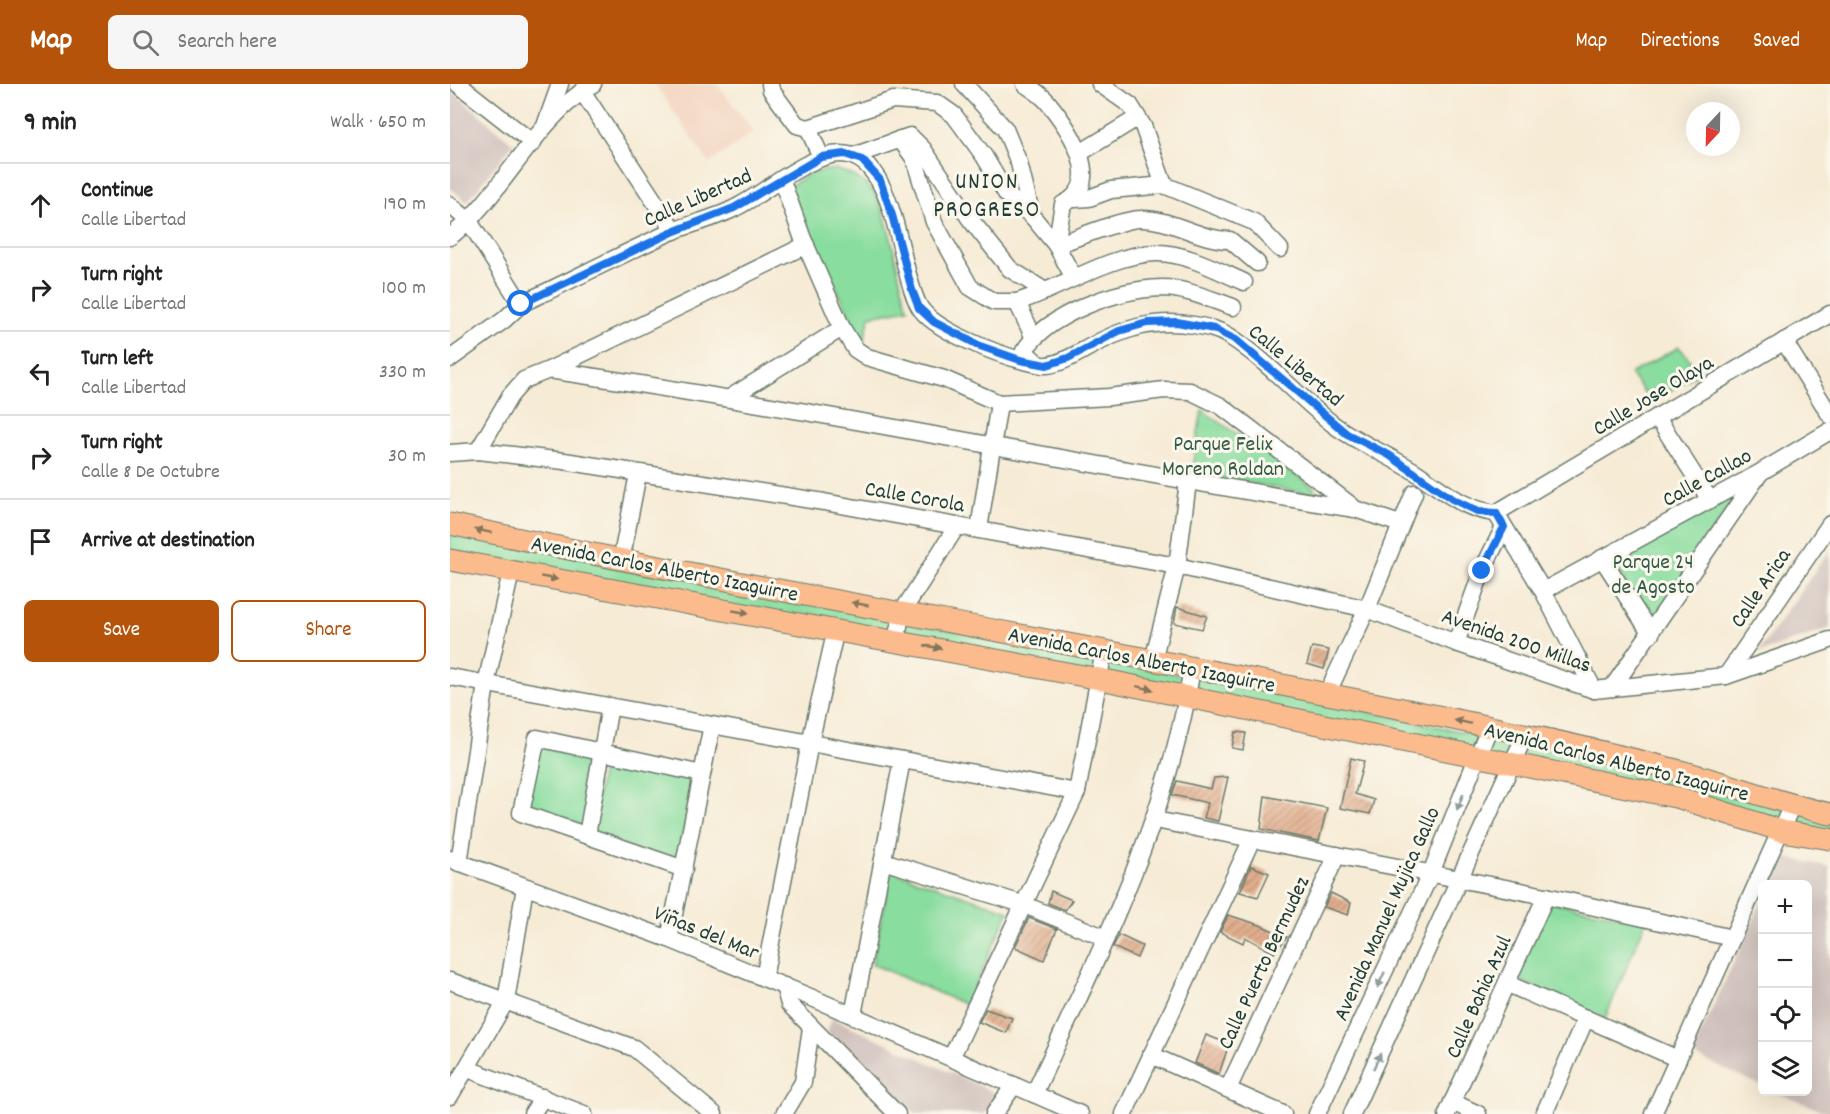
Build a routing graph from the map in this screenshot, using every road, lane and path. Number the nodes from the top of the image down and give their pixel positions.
1 (560, 84) edge
2 (770, 84) edge
3 (964, 84) edge
4 (1024, 84) edge
5 (1100, 84) edge
6 (461, 85) edge
7 (587, 87) edge
8 (1137, 118) junction
9 (545, 127) junction
10 (808, 128) junction
11 (900, 139) junction
12 (533, 143) junction
13 (1080, 153) junction
14 (853, 156) junction
15 (821, 157) junction
16 (782, 181) junction
17 (1164, 185) junction
18 (1075, 199) junction
19 (450, 205) edge
20 (1032, 216) junction
21 (469, 221) junction
22 (675, 231) junction
23 (450, 237) edge
24 (806, 245) junction
25 (1056, 245) junction
26 (1280, 249) dead end
27 (1257, 263) dead end
28 (1074, 278) junction
29 (1244, 282) dead end
30 (1045, 291) junction
31 (1017, 302) junction
32 (521, 304) junction
33 (1233, 307) dead end
34 (1830, 314) edge
35 (842, 328) junction
36 (1033, 336) junction
37 (1784, 341) junction
38 (450, 358) edge
39 (1037, 363) junction
40 (549, 370) junction
41 (732, 397) junction
42 (999, 403) junction
43 (1830, 415) edge
44 (1657, 417) junction
45 (1830, 431) edge
46 (993, 448) junction
47 (477, 451) junction
48 (450, 453) edge
49 (1761, 472) junction
50 (638, 474) junction
51 (1188, 482) junction
52 (1414, 494) dead end
53 (1710, 500) junction
54 (1355, 509) junction
55 (1500, 520) junction
56 (450, 524) edge
57 (1400, 524) junction
58 (1830, 524) edge
59 (957, 526) junction
60 (979, 530) junction
61 (1602, 558) junction
62 (450, 560) edge
63 (621, 561) junction
64 (1177, 566) junction
65 (511, 572) junction
66 (1543, 591) junction
67 (1367, 609) junction
68 (902, 612) junction
69 (836, 629) junction
70 (1651, 633) junction
71 (896, 640) junction
72 (1830, 640) edge
73 (1456, 643) junction
74 (1104, 651) junction
75 (1153, 660) junction
76 (1192, 668) junction
77 (1726, 676) junction
78 (450, 677) edge
79 (1100, 679) junction
80 (486, 684) junction
81 (1612, 688) junction
82 (1594, 690) junction
83 (1327, 694) junction
84 (1187, 697) junction
85 (610, 706) junction
86 (712, 725) junction
87 (1490, 728) junction
88 (1525, 735) junction
89 (810, 743) junction
90 (601, 752) junction
91 (1478, 756) junction
92 (902, 760) junction
93 (1513, 763) junction
94 (702, 774) junction
95 (1077, 792) junction
96 (1792, 805) junction
97 (1830, 814) edge
98 (1155, 820) junction
99 (1782, 831) junction
100 (587, 835) junction
101 (1252, 839) junction
102 (1830, 839) edge
103 (1337, 855) junction
104 (454, 861) edge
105 (883, 861) junction
106 (684, 869) junction
107 (1431, 873) junction
108 (1460, 878) junction
109 (525, 887) junction
110 (1546, 896) junction
111 (1022, 904) junction
112 (1106, 938) junction
113 (1732, 938) junction
114 (669, 939) junction
115 (764, 978) junction
116 (450, 981) edge
117 (1508, 984) junction
118 (784, 986) junction
119 (506, 1001) junction
120 (853, 1015) junction
121 (1586, 1018) junction
122 (811, 1028) junction
123 (1151, 1055) junction
124 (951, 1058) junction
125 (1678, 1059) junction
126 (468, 1069) junction
127 (1014, 1085) junction
128 (1228, 1089) junction
129 (1034, 1094) junction
130 (450, 1096) edge
131 (543, 1097) junction
132 (1450, 1108) edge
133 (532, 1114) edge
134 (584, 1114) edge
135 (714, 1114) edge
136 (784, 1114) edge
137 (897, 1114) edge
138 (993, 1114) edge
139 (1080, 1114) edge
140 (1124, 1114) edge
141 (1283, 1114) edge
142 (1317, 1114) edge
143 (1352, 1114) edge
144 (1478, 1114) edge
145 (1544, 1114) edge
146 (1653, 1114) edge

1 - 9 street
2 - 10 street
3 - 20 street
4 - 13 street
5 - 8 street
6 - 12 street
7 - 9 street
7 - 22 street
8 - 13 street
8 - 17 street
9 - 12 street
10 - 15 street
10 - 20 street
11 - 14 street
11 - 30 street
11 - 31 street
12 - 21 street
13 - 18 street
14 - 15 street, Calle Libertad
14 - 39 street, Calle Libertad
15 - 16 street, Calle Libertad
16 - 22 street, Calle Libertad
16 - 24 street
17 - 18 street
17 - 26 street
18 - 25 street
19 - 21 street
20 - 25 street
21 - 23 street
21 - 32 street
22 - 32 street, Calle Libertad
24 - 35 street
24 - 40 street
25 - 27 street
25 - 28 street
28 - 29 street
28 - 30 street
30 - 31 street
31 - 36 street
32 - 38 street, Calle Libertad
33 - 36 street
34 - 37 street, Calle Jose Olaya
35 - 41 street
35 - 42 street
36 - 39 street
37 - 43 street
37 - 44 street, Calle Jose Olaya
39 - 55 street, Calle Libertad
40 - 41 street
40 - 47 street
41 - 46 street
42 - 46 street
42 - 54 street
44 - 53 street
44 - 55 street, Calle Jose Olaya
45 - 49 street, Calle Callao
46 - 51 street
46 - 60 street
47 - 48 street, Calle Corola
47 - 50 street, Calle Corola
49 - 53 street, Calle Callao
49 - 70 street
50 - 59 street, Calle Corola
50 - 63 street
51 - 54 street
51 - 64 street
52 - 57 street
53 - 61 street, Calle Callao
54 - 57 street
55 - 66 street
55 - 73 street
63 -> 56 main road, Avenida Carlos Alberto Izaguirre
57 - 67 street
58 - 77 street, Calle Arica
59 - 60 street, Calle Corola
59 - 68 street
60 - 64 street, Calle Corola
61 - 66 street, Calle Callao
61 - 70 street
62 - 65 main road, Avenida Carlos Alberto Izaguirre
68 -> 63 main road, Avenida Carlos Alberto Izaguirre
64 - 67 street, Calle Corola
64 - 75 street
65 -> 69 main road, Avenida Carlos Alberto Izaguirre
65 - 80 street
66 - 82 street
67 - 73 street, Avenida 200 Millas
67 - 83 street
68 - 71 street
68 - 74 main road, Avenida Carlos Alberto Izaguirre
69 - 71 main road, Avenida Carlos Alberto Izaguirre
69 - 89 street
70 - 81 street
71 -> 79 main road, Avenida Carlos Alberto Izaguirre
72 - 77 street, Avenida 200 Millas
73 - 82 street, Avenida 200 Millas
74 - 75 main road, Avenida Carlos Alberto Izaguirre
74 - 79 street
75 - 76 main road, Avenida Carlos Alberto Izaguirre
76 - 83 main road, Avenida Carlos Alberto Izaguirre
76 - 84 street
77 - 81 street, Avenida 200 Millas
78 - 80 street
79 -> 84 main road, Avenida Carlos Alberto Izaguirre
79 - 95 street
80 - 85 street
80 - 104 street
81 - 82 street, Avenida 200 Millas
87 -> 83 main road, Avenida Carlos Alberto Izaguirre
84 - 91 main road, Avenida Carlos Alberto Izaguirre
84 - 98 street
85 - 86 street
85 - 90 street
86 - 89 street
86 - 94 street
87 - 88 main road, Avenida Carlos Alberto Izaguirre
87 - 91 street, Avenida Manuel Mujica Gallo
88 - 93 street
88 - 96 main road, Avenida Carlos Alberto Izaguirre
89 - 92 street
89 - 115 street
90 - 94 street
90 - 100 street
90 - 100 street
91 - 93 main road, Avenida Carlos Alberto Izaguirre
91 -> 107 street, Avenida Manuel Mujica Gallo
92 - 95 street
92 - 105 street
93 - 99 main road, Avenida Carlos Alberto Izaguirre
93 - 108 street
94 - 106 street
95 - 111 street
96 - 97 main road, Avenida Carlos Alberto Izaguirre
96 - 99 street
98 - 101 street
98 - 112 street
99 - 102 main road, Avenida Carlos Alberto Izaguirre
99 - 113 street
100 - 106 street
101 - 103 street
101 - 123 street
103 - 107 street
103 - 128 street, Calle Puerto Bermudez
104 - 109 street, Viñas del Mar
105 - 111 street
105 - 120 street
106 - 114 street
107 - 108 street
107 -> 142 street, Avenida Manuel Mujica Gallo
108 - 110 street
143 -> 108 street
109 - 114 street, Viñas del Mar
109 - 119 street
110 - 113 street
110 - 117 street, Calle Bahia Azul
111 - 112 street
111 - 124 street
112 - 129 street
113 - 125 street
114 - 115 street, Viñas del Mar
115 - 118 street, Viñas del Mar
116 - 119 street
117 - 121 street
117 - 132 street, Calle Bahia Azul
118 - 120 street, Viñas del Mar
118 - 122 street
119 - 126 street
119 - 135 street
120 - 124 street, Viñas del Mar
121 - 125 street
121 - 145 street
122 - 136 street
122 - 137 street
123 - 128 street
123 - 140 street
124 - 127 street, Viñas del Mar
125 - 146 street
126 - 130 street
126 - 131 street
127 - 129 street, Viñas del Mar
127 - 138 street
128 - 141 street
129 - 139 street, Viñas del Mar
131 - 133 street
131 - 134 street
132 - 144 street

